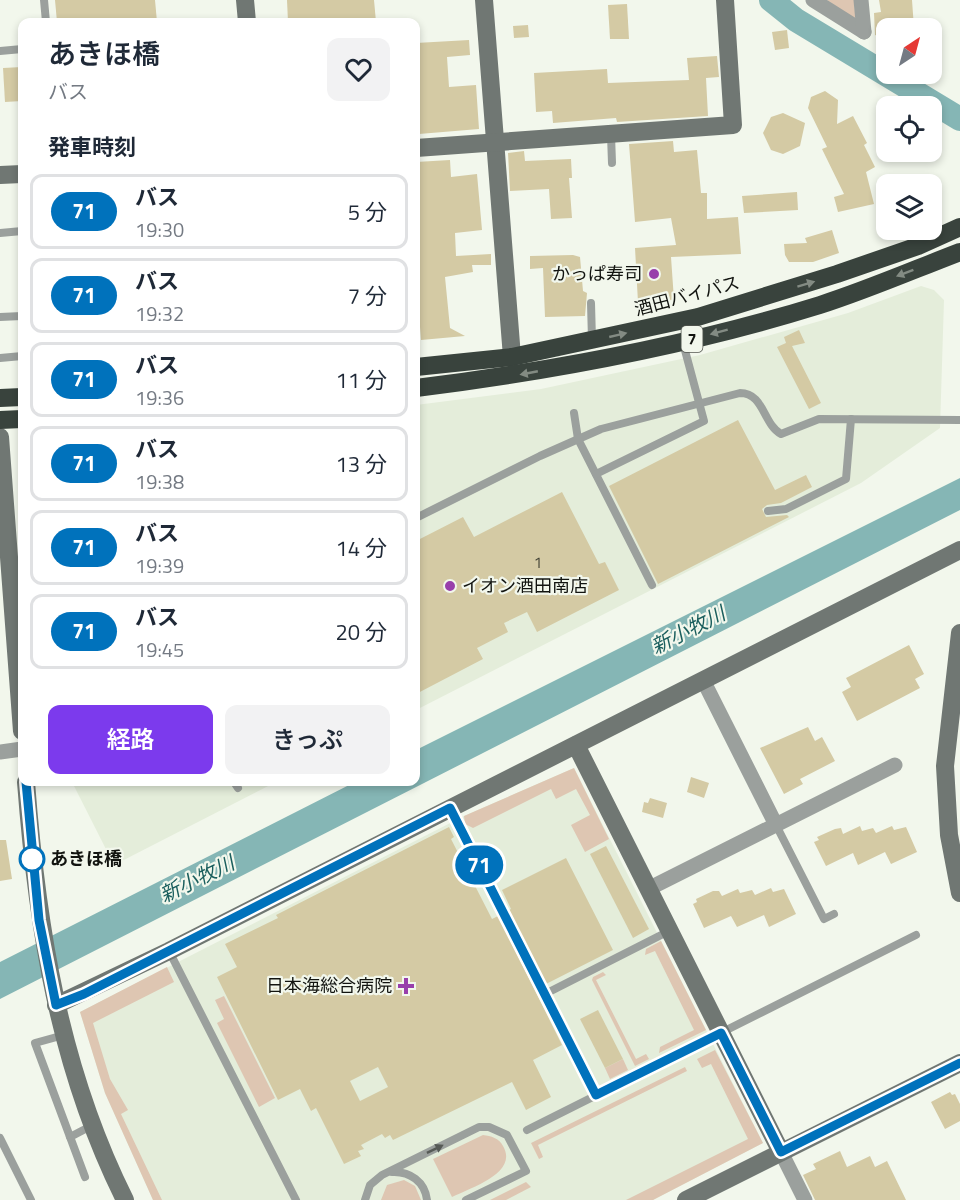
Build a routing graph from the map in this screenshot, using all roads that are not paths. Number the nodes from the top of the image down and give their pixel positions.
1 (44, 0) edge
2 (245, 0) edge
3 (484, 0) edge
4 (725, 0) edge
5 (813, 0) edge
6 (861, 0) edge
7 (46, 18) edge
8 (247, 18) edge
9 (18, 50) edge
10 (0, 51) edge
11 (610, 134) junction
12 (494, 142) junction
13 (420, 148) edge
14 (612, 163) dead end
15 (18, 174) edge
16 (0, 175) edge
17 (960, 227) edge
18 (18, 231) edge
19 (0, 233) edge
20 (960, 252) edge
21 (591, 303) dead end
22 (18, 316) edge
23 (0, 318) edge
24 (592, 341) junction
25 (682, 341) junction
26 (18, 356) edge
27 (512, 357) junction
28 (0, 358) edge
29 (420, 367) edge
30 (420, 387) edge
31 (18, 397) edge
32 (0, 398) edge
33 (699, 404) junction
34 (574, 413) dead end
35 (18, 419) edge
36 (851, 419) junction
37 (0, 420) edge
38 (960, 420) edge
39 (0, 437) edge
40 (578, 439) junction
41 (596, 474) junction
42 (768, 511) dead end
43 (420, 516) edge
44 (960, 550) edge
45 (652, 585) dead end
46 (960, 633) edge
47 (18, 642) edge
48 (703, 680) junction
49 (576, 745) junction
50 (18, 750) edge
51 (0, 752) edge
52 (895, 765) dead end
53 (26, 786) edge
54 (450, 808) junction
55 (776, 825) junction
56 (648, 889) junction
57 (960, 893) edge
58 (834, 914) dead end
59 (670, 931) junction
60 (916, 935) dead end
61 (169, 951) junction
62 (545, 994) junction
63 (54, 996) junction
64 (721, 1033) junction
65 (63, 1035) junction
66 (960, 1063) edge
67 (596, 1095) junction
68 (93, 1125) junction
69 (527, 1130) dead end
70 (70, 1137) junction
71 (0, 1138) edge
72 (781, 1152) junction
73 (382, 1174) junction
74 (86, 1177) dead end
75 (32, 1200) edge
76 (125, 1200) edge
77 (296, 1200) edge
78 (365, 1200) edge
79 (427, 1200) edge
80 (466, 1200) edge
81 (686, 1200) edge
82 (805, 1200) edge

1 - 7 lane
2 - 8 street
3 - 12 street
4 - 11 street
5 - 6 street
9 - 10 lane
11 - 12 street
11 - 14 lane
12 - 13 street
12 - 27 street
15 - 16 street
24 -> 17 highway, 酒田バイパス / 7
18 - 19 lane
20 -> 25 highway, 7
21 - 24 lane
22 - 23 lane
24 - 27 highway, 酒田バイパス / 7
25 -> 30 highway, 7
25 - 33 lane
26 - 28 lane
27 - 29 highway, 酒田バイパス / 7
31 - 32 highway
33 - 36 lane
33 - 40 lane
33 - 41 lane
34 - 40 lane
35 - 37 highway
36 - 38 lane
36 - 42 lane
39 - 47 street
40 - 41 lane
40 - 43 lane
41 - 45 lane
44 - 48 street
46 - 57 street
48 - 49 street
48 - 55 street
49 - 54 street
49 - 56 street
50 - 51 street
52 - 55 street
53 - 63 street
54 - 61 street
54 - 62 lane
55 - 56 street
55 - 58 lane
56 - 59 street
59 - 62 lane
59 - 64 street
60 - 64 lane
61 - 63 street
61 - 77 lane
62 - 67 lane
63 - 65 street
64 - 67 lane
64 - 72 street
65 - 68 street
65 - 70 lane
66 - 72 street
67 - 69 lane
68 - 70 lane
68 - 76 street
70 - 74 lane
71 - 75 lane
72 - 81 street
72 - 82 street
73 - 78 lane
73 - 79 lane
73 -> 80 lane

